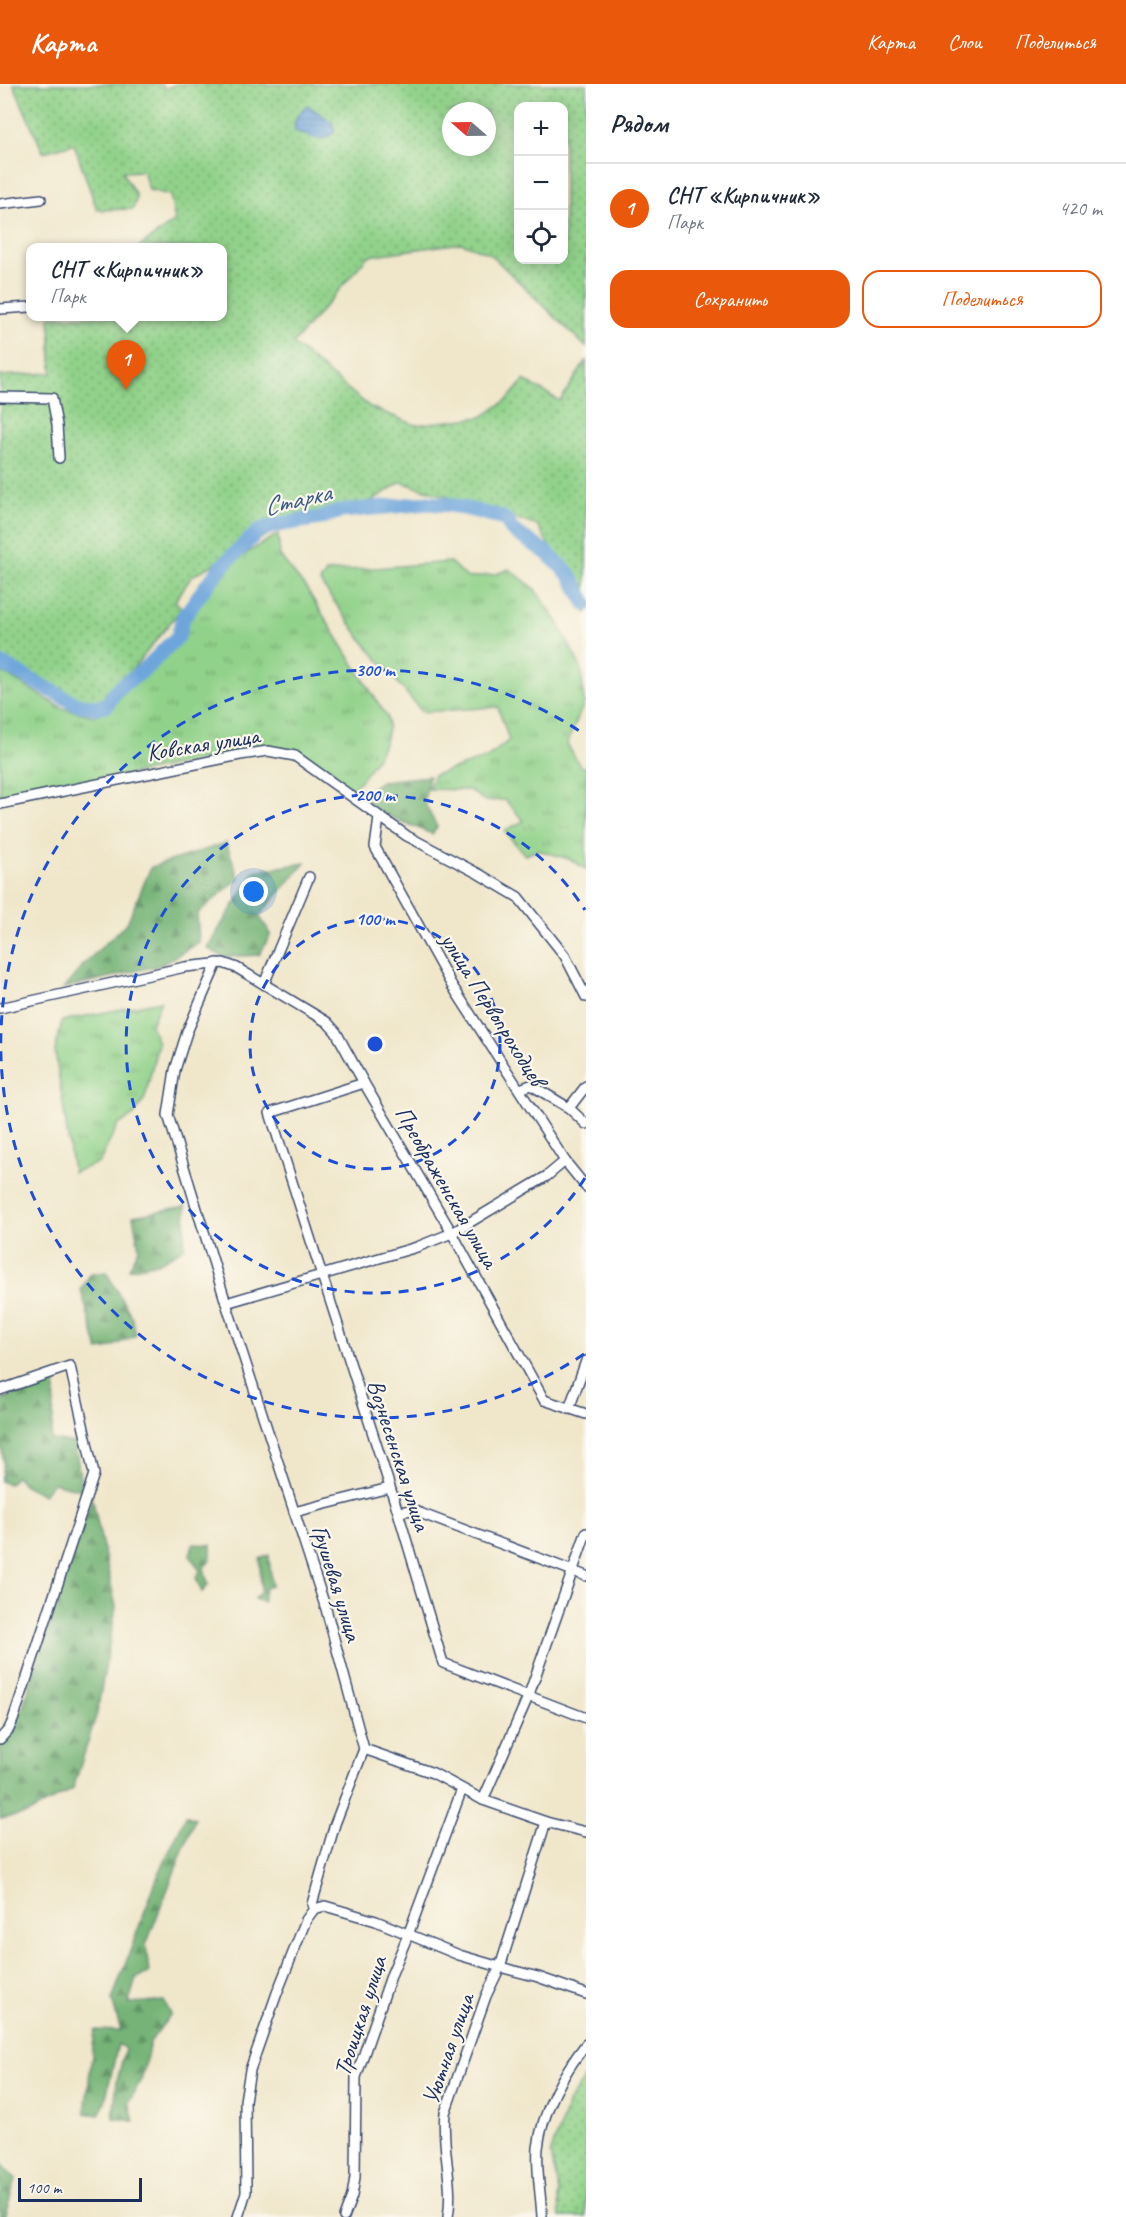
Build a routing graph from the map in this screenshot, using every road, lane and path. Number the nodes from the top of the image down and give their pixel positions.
1 (41, 199) dead end
2 (0, 204) edge
3 (26, 307) edge
4 (0, 309) edge
5 (0, 397) edge
6 (59, 458) dead end
7 (0, 804) edge
8 (379, 818) junction
9 (309, 877) dead end
10 (217, 963) junction
11 (264, 984) junction
12 (586, 997) edge
13 (0, 1008) edge
14 (364, 1083) junction
15 (586, 1086) edge
16 (520, 1089) junction
17 (569, 1108) junction
18 (586, 1124) edge
19 (565, 1161) junction
20 (586, 1187) edge
21 (452, 1233) junction
22 (321, 1275) junction
23 (226, 1303) junction
24 (586, 1361) edge
25 (0, 1390) edge
26 (569, 1408) junction
27 (586, 1414) edge
28 (389, 1488) junction
29 (294, 1512) junction
30 (398, 1512) junction
31 (586, 1533) edge
32 (573, 1571) junction
33 (586, 1576) edge
34 (528, 1697) junction
35 (586, 1718) edge
36 (0, 1739) edge
37 (364, 1749) junction
38 (462, 1789) junction
39 (483, 1800) junction
40 (546, 1822) junction
41 (586, 1832) edge
42 (314, 1909) junction
43 (408, 1935) junction
44 (500, 1967) junction
45 (586, 1994) edge
46 (586, 2044) edge
47 (238, 2217) edge
48 (344, 2217) edge
49 (448, 2217) edge
50 (542, 2217) edge

1 - 2 street
3 - 4 street
5 - 6 street
7 - 8 street, Ковская улица
8 - 12 street, Ковская улица
8 - 16 street, улица Первопроходцев
9 - 11 street
10 - 11 street, Преображенская улица
10 - 13 street
10 - 23 street, Грушевая улица
11 - 14 street, Преображенская улица
14 - 21 street, Преображенская улица
14 - 22 street, Вознесенская улица
15 - 17 street
16 - 17 street
16 - 19 street, улица Первопроходцев
17 - 18 street
19 - 20 street, улица Первопроходцев
19 - 21 street
21 - 22 street
21 - 26 street, Преображенская улица
22 - 23 street
22 - 28 street, Вознесенская улица
23 - 29 street, Грушевая улица
24 - 26 street
25 - 36 street
26 - 27 street, Преображенская улица
28 - 29 street
28 - 30 street, Вознесенская улица
29 - 37 street, Грушевая улица
30 - 32 street
30 - 34 street, Вознесенская улица
31 - 32 street
32 - 33 street
32 - 34 street
34 - 35 street, Вознесенская улица
34 - 39 street
37 - 38 street
37 - 42 street
38 - 39 street
38 - 43 street, Троицкая улица
39 - 40 street
40 - 41 street
40 - 44 street, Уютная улица
42 - 43 street
42 - 47 street
43 - 44 street
43 - 48 street, Троицкая улица
44 - 45 street
44 - 49 street, Уютная улица
46 - 50 street

